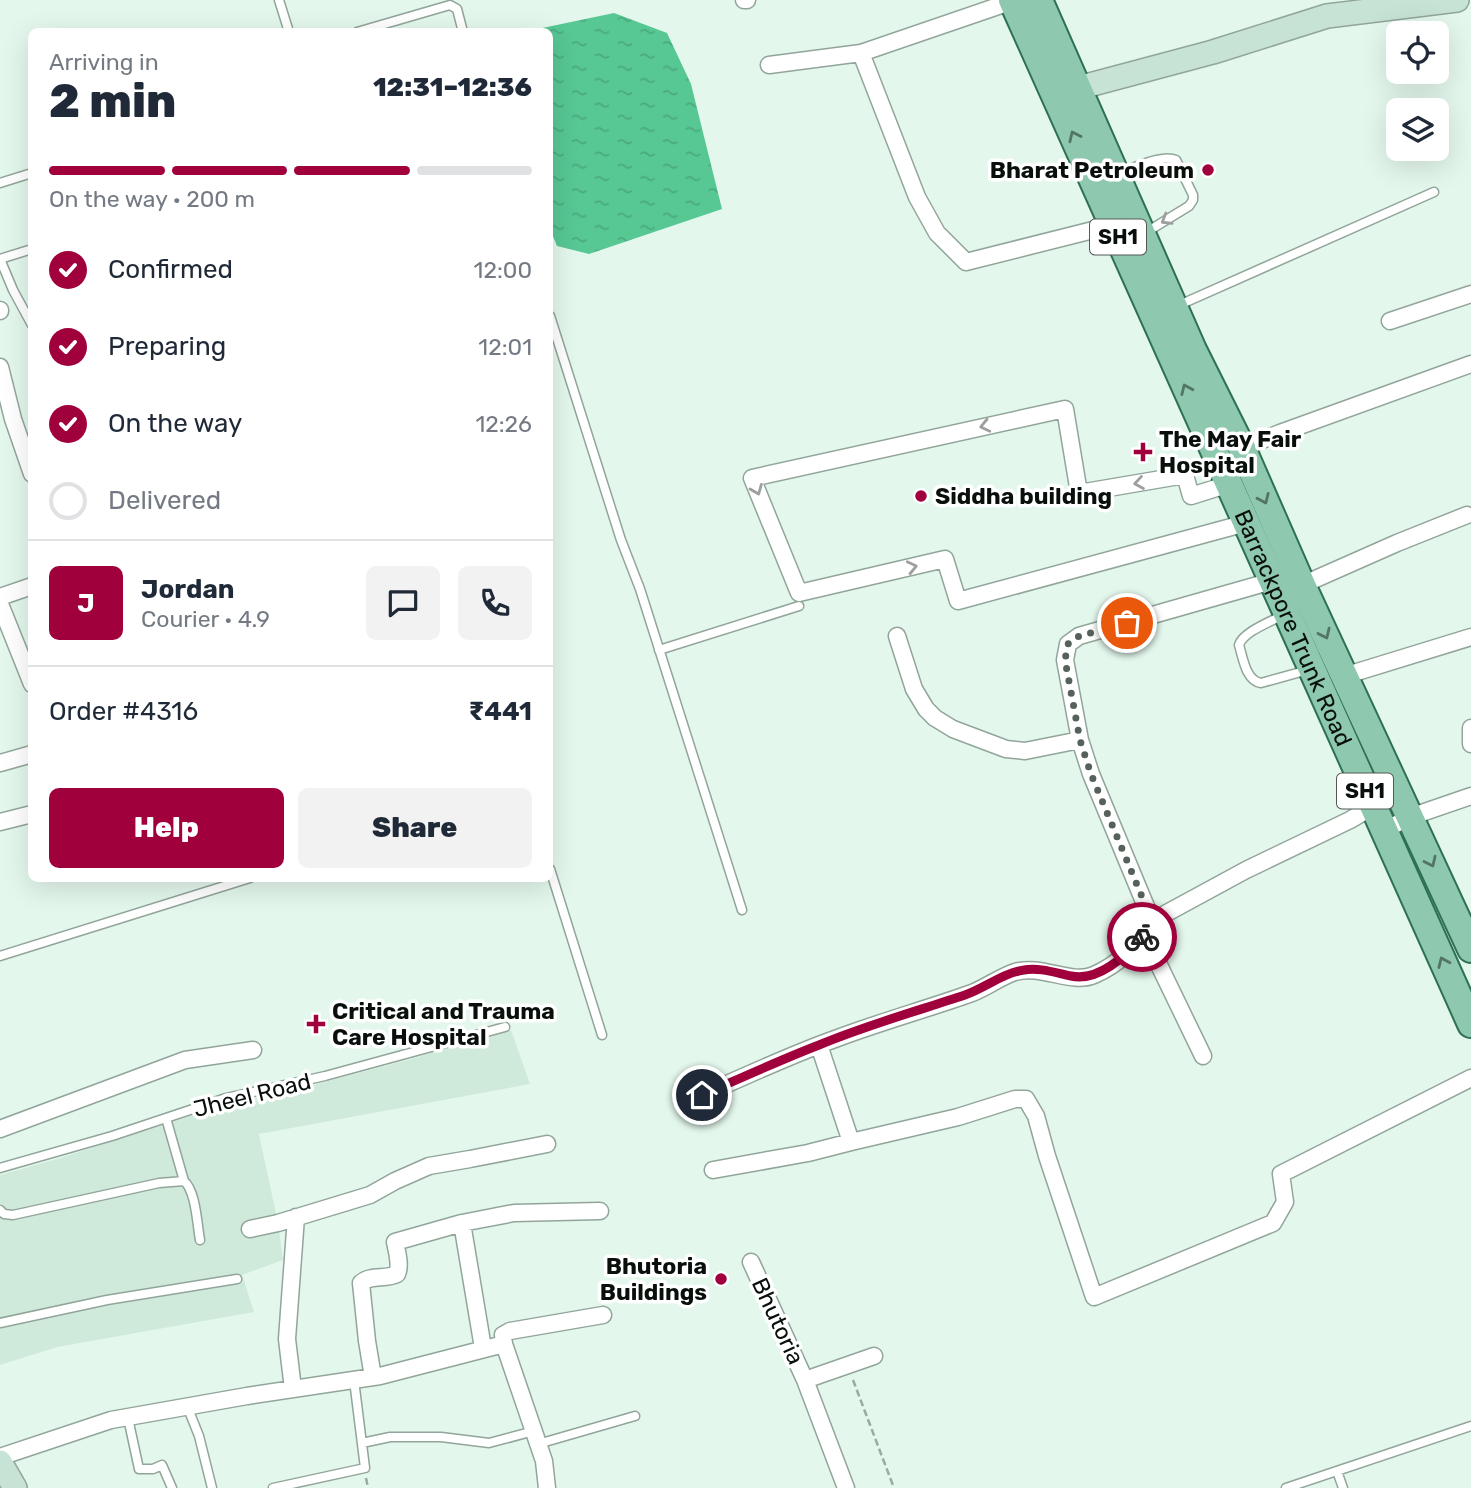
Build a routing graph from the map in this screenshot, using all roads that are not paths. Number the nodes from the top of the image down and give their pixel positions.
1 (279, 0) edge
2 (462, 0) edge
3 (1021, 0) edge
4 (1457, 0) edge
5 (450, 5) junction
6 (288, 28) edge
7 (371, 28) edge
8 (462, 28) edge
9 (861, 53) junction
10 (769, 65) dead end
11 (1078, 88) junction
12 (28, 174) edge
13 (1104, 176) junction
14 (0, 183) edge
15 (1434, 192) dead end
16 (1113, 225) junction
17 (1143, 234) junction
18 (28, 250) edge
19 (1471, 294) edge
20 (1175, 307) junction
21 (28, 318) edge
22 (1390, 321) dead end
23 (553, 325) edge
24 (1471, 364) edge
25 (0, 368) edge
26 (1242, 448) junction
27 (28, 462) edge
28 (1227, 478) junction
29 (1467, 515) dead end
30 (1246, 523) junction
31 (1272, 582) junction
32 (1302, 585) junction
33 (28, 587) edge
34 (0, 597) edge
35 (0, 604) edge
36 (799, 606) dead end
37 (1287, 614) junction
38 (897, 636) dead end
39 (1471, 637) edge
40 (659, 650) junction
41 (1311, 669) junction
42 (28, 674) edge
43 (1344, 676) junction
44 (1471, 728) edge
45 (1080, 740) junction
46 (1471, 744) edge
47 (28, 755) edge
48 (0, 763) edge
49 (1471, 796) edge
50 (28, 815) edge
51 (1410, 817) junction
52 (1378, 819) junction
53 (0, 822) edge
54 (553, 879) edge
55 (237, 882) edge
56 (742, 910) dead end
57 (1148, 927) junction
58 (1471, 949) edge
59 (0, 956) edge
60 (1471, 1024) edge
61 (505, 1027) dead end
62 (602, 1035) dead end
63 (818, 1045) junction
64 (253, 1050) dead end
65 (1203, 1056) dead end
66 (1471, 1078) edge
67 (702, 1095) dead end
68 (166, 1118) junction
69 (0, 1129) edge
70 (851, 1142) junction
71 (547, 1144) dead end
72 (0, 1168) edge
73 (713, 1170) dead end
74 (184, 1181) junction
75 (0, 1210) edge
76 (600, 1211) dead end
77 (296, 1217) junction
78 (462, 1223) junction
79 (250, 1229) dead end
80 (200, 1240) dead end
81 (751, 1262) dead end
82 (237, 1279) dead end
83 (603, 1315) dead end
84 (0, 1323) edge
85 (504, 1344) junction
86 (484, 1348) junction
87 (874, 1356) dead end
88 (373, 1377) junction
89 (354, 1380) junction
90 (806, 1380) junction
91 (293, 1389) junction
92 (187, 1406) junction
93 (635, 1416) dead end
94 (128, 1418) junction
95 (1471, 1426) edge
96 (536, 1438) junction
97 (362, 1443) junction
98 (0, 1460) edge
99 (1337, 1471) junction
100 (317, 1483) edge
101 (15, 1488) edge
102 (172, 1488) edge
103 (212, 1488) edge
104 (274, 1488) edge
105 (547, 1488) edge
106 (846, 1488) edge
107 (1286, 1488) edge
108 (1343, 1488) edge

1 - 6 lane
2 - 5 lane
3 - 9 street
3 - 11 main road, Barrackpore Trunk Road / SH1
13 -> 3 main road, Barrackpore Trunk Road / SH1
4 - 11 street
5 - 7 lane
5 - 8 lane
9 - 10 street
9 - 16 street
11 - 13 main road, Barrackpore Trunk Road / SH1
12 - 14 lane
13 - 16 main road, Barrackpore Trunk Road / SH1
13 - 17 main road, Barrackpore Trunk Road / SH1
13 -> 17 lane
15 - 20 lane
28 -> 16 main road, Barrackpore Trunk Road / SH1
17 - 20 main road, Barrackpore Trunk Road / SH1
18 - 21 lane
19 - 22 street
20 - 26 main road, Barrackpore Trunk Road / SH1
23 - 40 lane
24 - 26 street
25 - 27 street
26 - 28 street
26 -> 32 main road, Barrackpore Trunk Road / SH1
28 - 30 main road, Barrackpore Trunk Road / SH1
28 -> 30 street
29 - 32 street
30 - 31 main road, Barrackpore Trunk Road / SH1
31 - 37 main road, Barrackpore Trunk Road / SH1
31 - 45 street
32 -> 43 main road, Barrackpore Trunk Road / SH1
33 - 34 street
35 - 42 street
36 - 40 lane
37 - 41 main road, Barrackpore Trunk Road / SH1
37 - 41 lane
38 - 45 street
39 - 43 street
40 - 56 lane
41 - 52 main road, Barrackpore Trunk Road / SH1
43 - 51 main road, Barrackpore Trunk Road / SH1
44 - 46 street
45 - 57 street
47 - 48 street
49 - 51 street
50 - 53 street
51 - 52 street
51 -> 58 main road, Barrackpore Trunk Road / SH1
52 - 57 street
60 -> 52 main road, Barrackpore Trunk Road / SH1
54 - 62 lane
55 - 59 lane
57 - 63 street
57 - 65 street
61 - 68 lane, Jheel Road
63 - 67 street
63 - 70 street
64 - 69 street
66 - 70 street
68 - 72 lane, Jheel Road
68 - 74 lane
70 - 73 street
71 - 77 street
74 - 75 lane
74 - 80 lane
76 - 78 street
77 - 79 street
77 - 91 street
78 - 86 street
78 - 88 street
81 - 90 street, Bhutoria
82 - 84 lane
83 - 85 street
85 - 86 street
85 - 96 street
86 - 88 street
87 - 90 street, Bhutoria
88 - 89 street
89 - 91 street
89 - 97 lane
90 - 106 street, Bhutoria
91 - 92 street
92 - 94 street
92 - 103 lane
93 - 96 lane
94 - 98 street
94 - 102 lane
95 - 99 lane
96 - 97 lane
96 - 105 street
97 - 100 lane
98 - 101 street
99 - 107 lane
99 - 108 lane
100 - 104 lane

